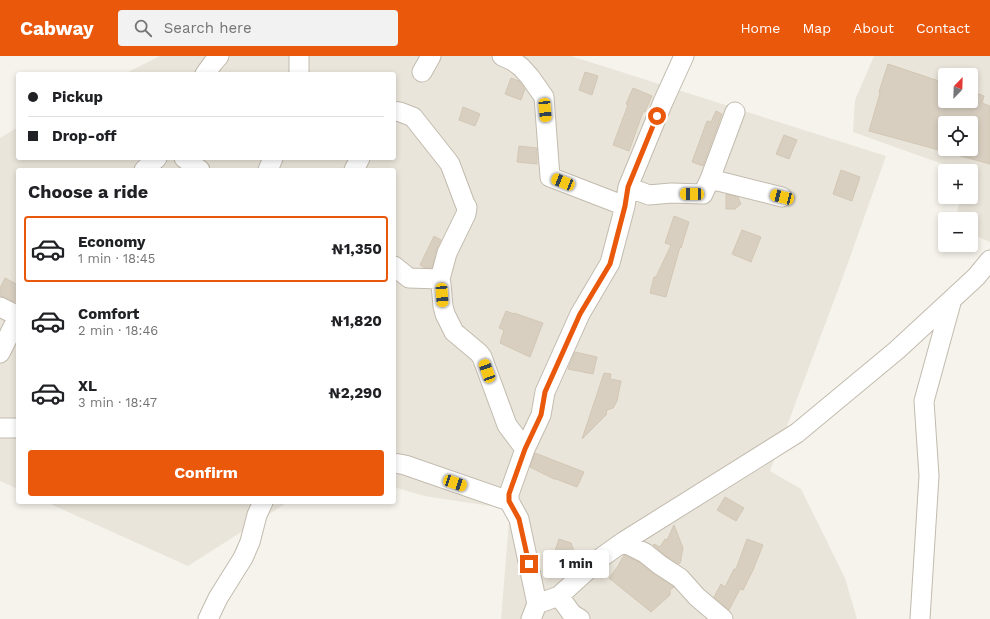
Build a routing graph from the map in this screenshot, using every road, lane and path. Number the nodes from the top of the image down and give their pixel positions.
1 (219, 56) edge
2 (299, 56) edge
3 (502, 56) edge
4 (684, 56) edge
5 (206, 72) edge
6 (299, 72) edge
7 (396, 111) edge
8 (735, 112) dead end
9 (155, 160) edge
10 (187, 160) edge
11 (146, 168) edge
12 (197, 168) edge
13 (710, 179) junction
14 (628, 187) junction
15 (782, 197) dead end
16 (625, 206) junction
17 (990, 260) edge
18 (396, 268) edge
19 (440, 279) junction
20 (952, 299) junction
21 (0, 307) edge
22 (16, 315) edge
23 (16, 320) edge
24 (0, 353) edge
25 (0, 428) edge
26 (16, 428) edge
27 (525, 449) junction
28 (396, 463) edge
29 (509, 501) junction
30 (262, 504) edge
31 (623, 542) junction
32 (559, 596) junction
33 (534, 612) edge
34 (208, 619) edge
35 (580, 619) edge
36 (723, 619) edge
37 (920, 619) edge

1 - 5 street
2 - 6 street
3 - 16 street
4 - 14 street
7 - 19 street
8 - 13 street
9 - 11 street
10 - 12 street
13 - 14 street
13 - 15 street
14 - 16 street
16 - 27 street
17 - 20 street
18 - 19 street
19 - 27 street
20 - 31 street
20 - 37 street
21 - 22 street
23 - 24 street
25 - 26 street
27 - 29 street
28 - 29 street
29 - 33 street
30 - 34 street
31 - 32 street
31 - 36 street
32 - 33 street
32 - 35 street

